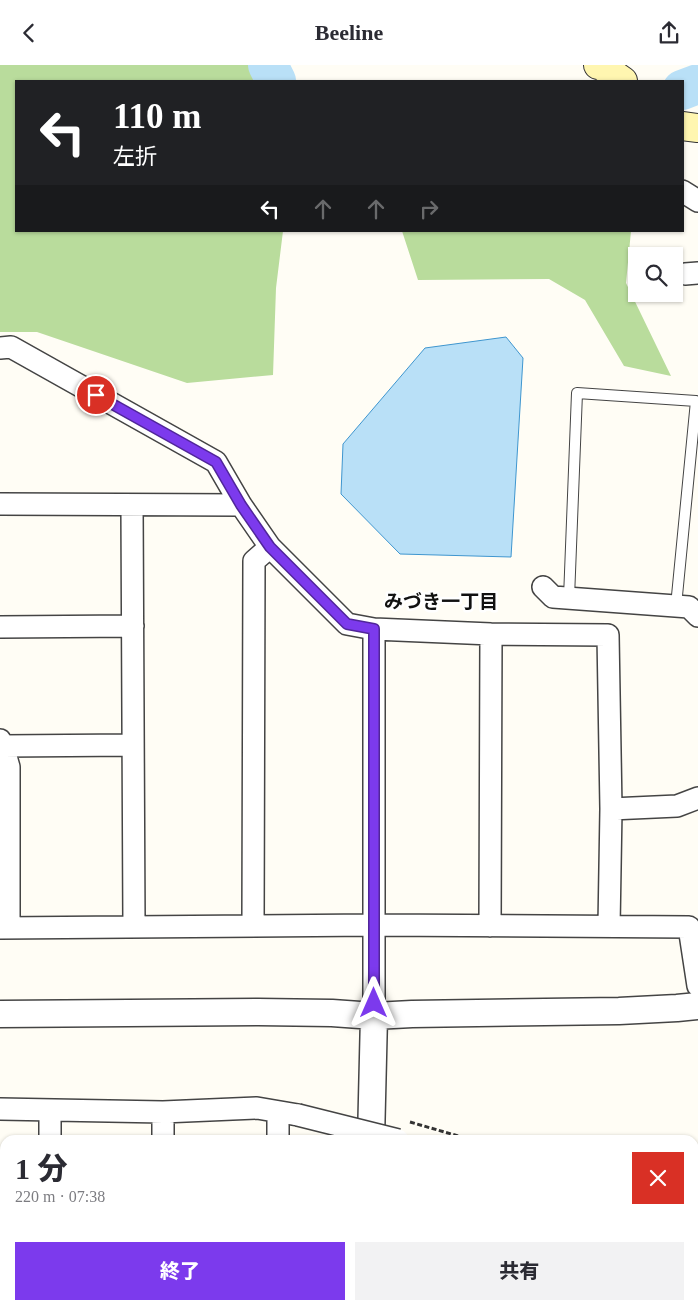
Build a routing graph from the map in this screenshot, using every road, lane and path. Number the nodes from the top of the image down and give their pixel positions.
1 (598, 65) edge
2 (622, 80) edge
3 (684, 126) edge
4 (698, 128) edge
5 (684, 192) edge
6 (698, 201) edge
7 (0, 348) edge
8 (0, 504) edge
9 (132, 505) junction
10 (241, 505) junction
11 (270, 547) junction
12 (543, 587) dead end
13 (569, 598) junction
14 (676, 606) junction
15 (698, 616) edge
16 (133, 625) junction
17 (0, 627) edge
18 (374, 629) junction
19 (491, 634) junction
20 (2, 743) edge
21 (134, 745) junction
22 (698, 798) edge
23 (611, 809) junction
24 (374, 925) junction
25 (694, 925) edge
26 (253, 926) junction
27 (490, 926) junction
28 (609, 926) junction
29 (134, 927) junction
30 (4, 928) edge
31 (698, 987) edge
32 (698, 1006) edge
33 (0, 1014) edge
34 (374, 1016) junction
35 (0, 1109) edge
36 (50, 1110) junction
37 (163, 1112) junction
38 (288, 1114) junction
39 (404, 1120) dead end
40 (50, 1135) edge
41 (163, 1135) edge
42 (280, 1135) edge
43 (371, 1135) edge
44 (377, 1135) edge
45 (455, 1135) edge

1 - 2 main road
3 - 4 main road
5 - 6 street
7 - 10 street
8 - 9 street
9 - 10 street
9 - 16 street
10 - 11 street
11 - 18 street
11 - 26 street
12 - 13 street
13 - 14 street
13 - 14 lane
14 - 15 street
16 - 17 street
16 - 21 street
18 - 19 street
18 - 24 street
19 - 23 street
19 - 27 street
20 - 21 street
20 - 30 street
21 - 29 street
22 - 23 street
23 - 28 street
24 - 26 street
24 - 27 street
24 - 34 street
25 - 28 street
25 - 31 street
26 - 29 street
27 - 28 street
29 - 30 street
32 - 34 street
33 - 34 street
34 - 43 street
35 - 36 street
36 - 37 street
36 - 40 street
37 - 38 street
37 - 41 street
38 - 42 street
38 - 44 street, bridge
39 - 45 path

